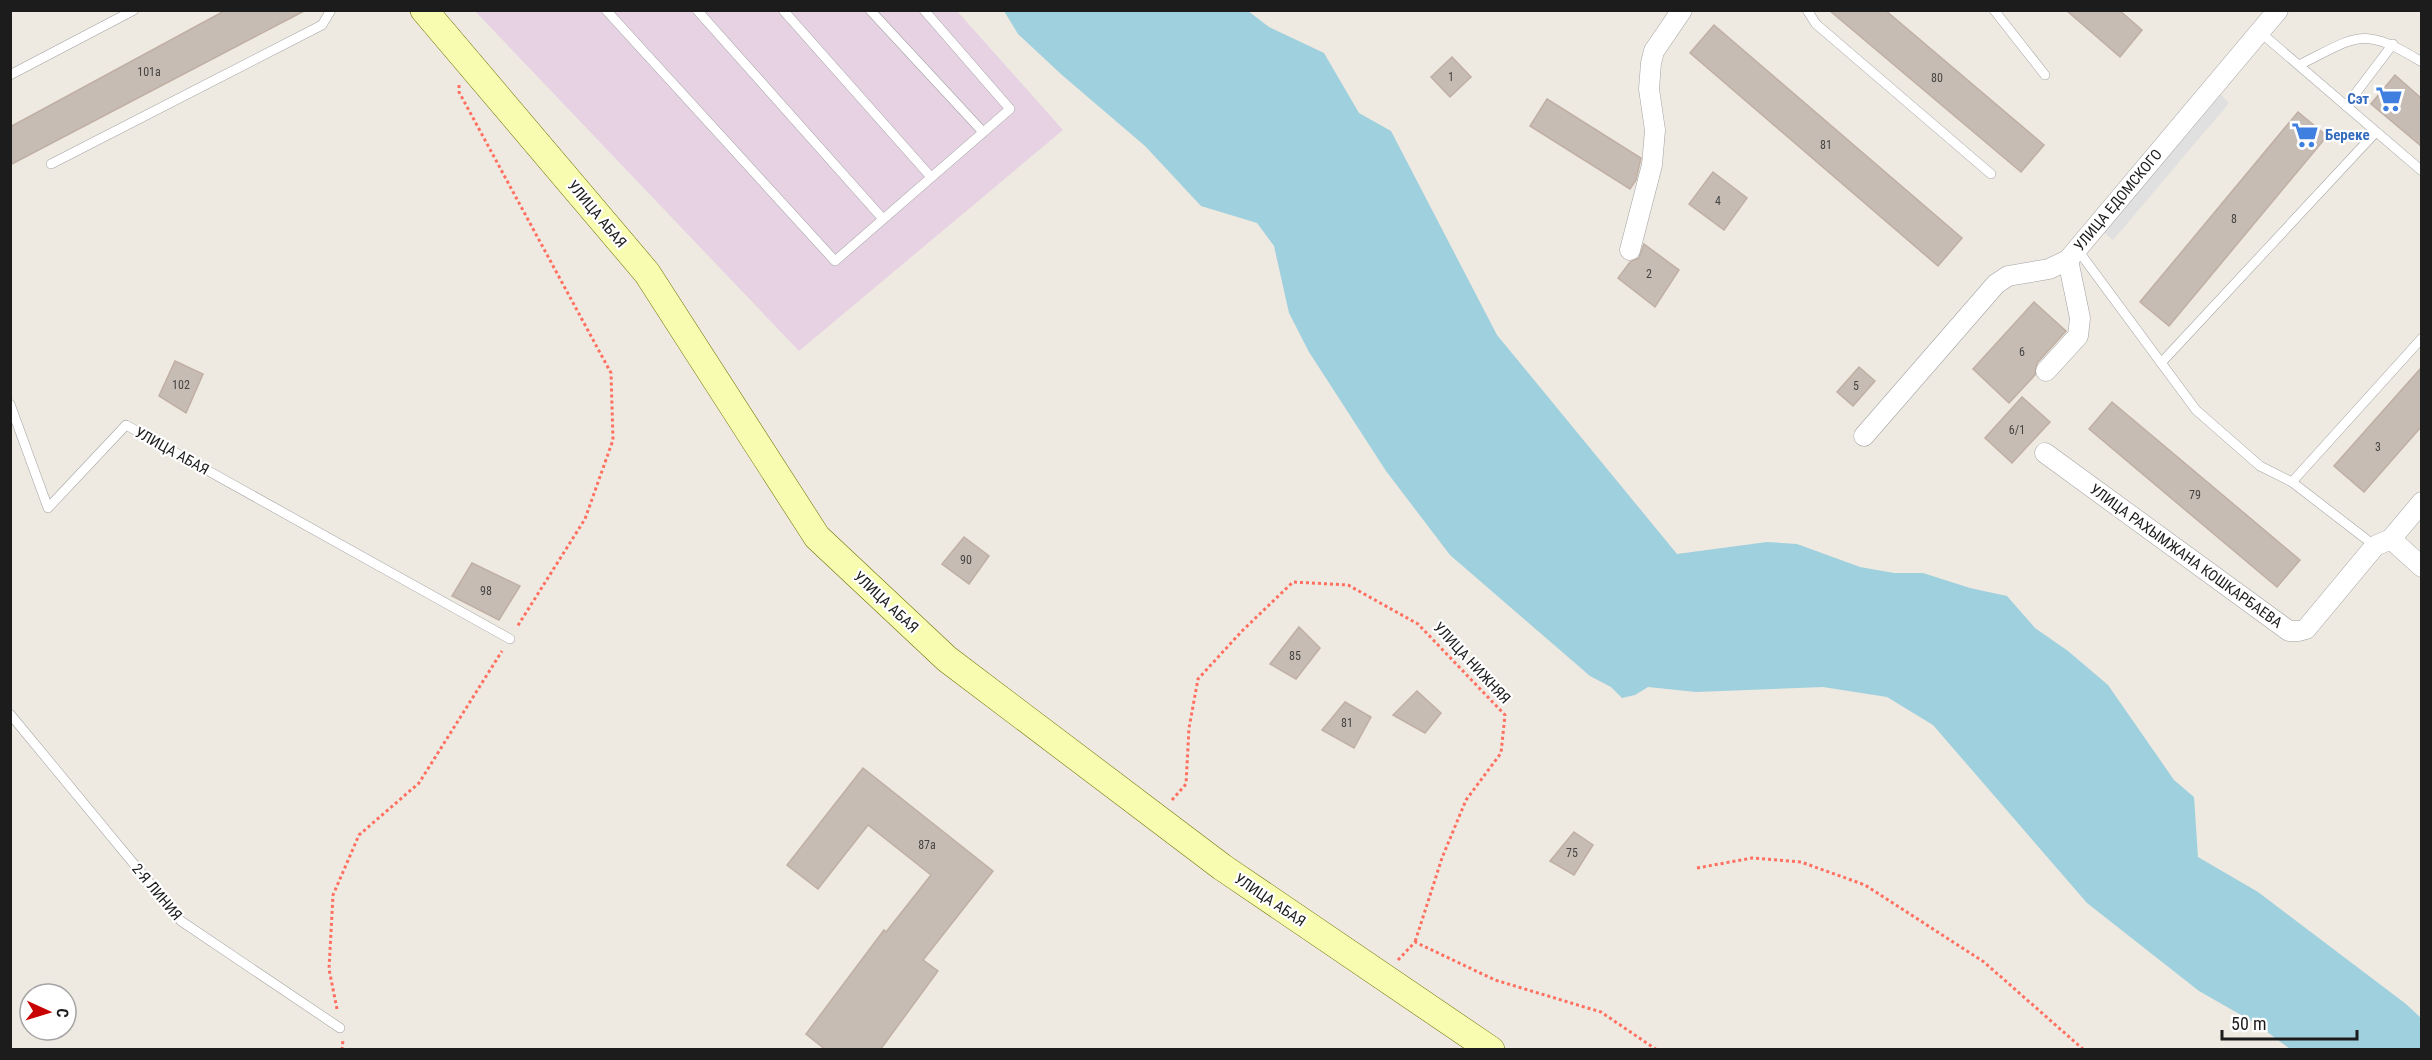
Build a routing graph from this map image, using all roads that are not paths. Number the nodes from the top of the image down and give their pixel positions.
1 (134, 10) edge
2 (331, 10) edge
3 (424, 10) edge
4 (606, 10) edge
5 (697, 10) edge
6 (783, 10) edge
7 (870, 10) edge
8 (924, 10) edge
9 (1682, 10) edge
10 (1807, 10) edge
11 (1994, 10) edge
12 (2278, 10) edge
13 (2260, 32) junction
14 (2393, 44) junction
15 (2421, 62) edge
16 (2299, 65) junction
17 (10, 75) edge
18 (2044, 75) dead end
19 (2346, 106) junction
20 (984, 132) junction
21 (2376, 132) junction
22 (51, 164) dead end
23 (2421, 171) edge
24 (1991, 174) dead end
25 (931, 177) junction
26 (883, 219) junction
27 (1630, 249) dead end
28 (2073, 255) junction
29 (2421, 338) edge
30 (2162, 363) junction
31 (2046, 371) dead end
32 (10, 404) edge
33 (1864, 436) dead end
34 (2045, 453) dead end
35 (2292, 482) junction
36 (2421, 502) edge
37 (2383, 542) junction
38 (2421, 567) edge
39 (510, 639) road end
40 (10, 714) edge
41 (340, 1028) road end
42 (1491, 1050) edge

1 - 17 lane
2 - 22 lane
3 - 42 street, УЛИЦА АБАЯ
4 - 26 lane
5 - 26 lane
6 - 25 lane
7 - 20 lane
8 - 20 lane
9 - 27 street
10 - 24 lane
11 - 18 lane
12 - 13 street, УЛИЦА ЕДОМСКОГО
13 - 16 lane
13 - 28 street, УЛИЦА ЕДОМСКОГО
14 - 15 lane
14 - 16 lane
14 - 19 lane
16 - 19 lane
19 - 21 lane
20 - 25 lane
21 - 23 lane
21 - 30 lane
25 - 26 lane
28 - 30 lane
28 - 31 street
28 - 33 street, УЛИЦА ЕДОМСКОГО
29 - 35 lane
30 - 35 lane
32 - 39 lane, УЛИЦА АБАЯ
34 - 37 street, УЛИЦА РАХЫМЖАНА КОШКАРБАЕВА
35 - 37 lane
36 - 37 street, УЛИЦА РАХЫМЖАНА КОШКАРБАЕВА
37 - 38 street
40 - 41 lane, 2-Я ЛИНИЯ

